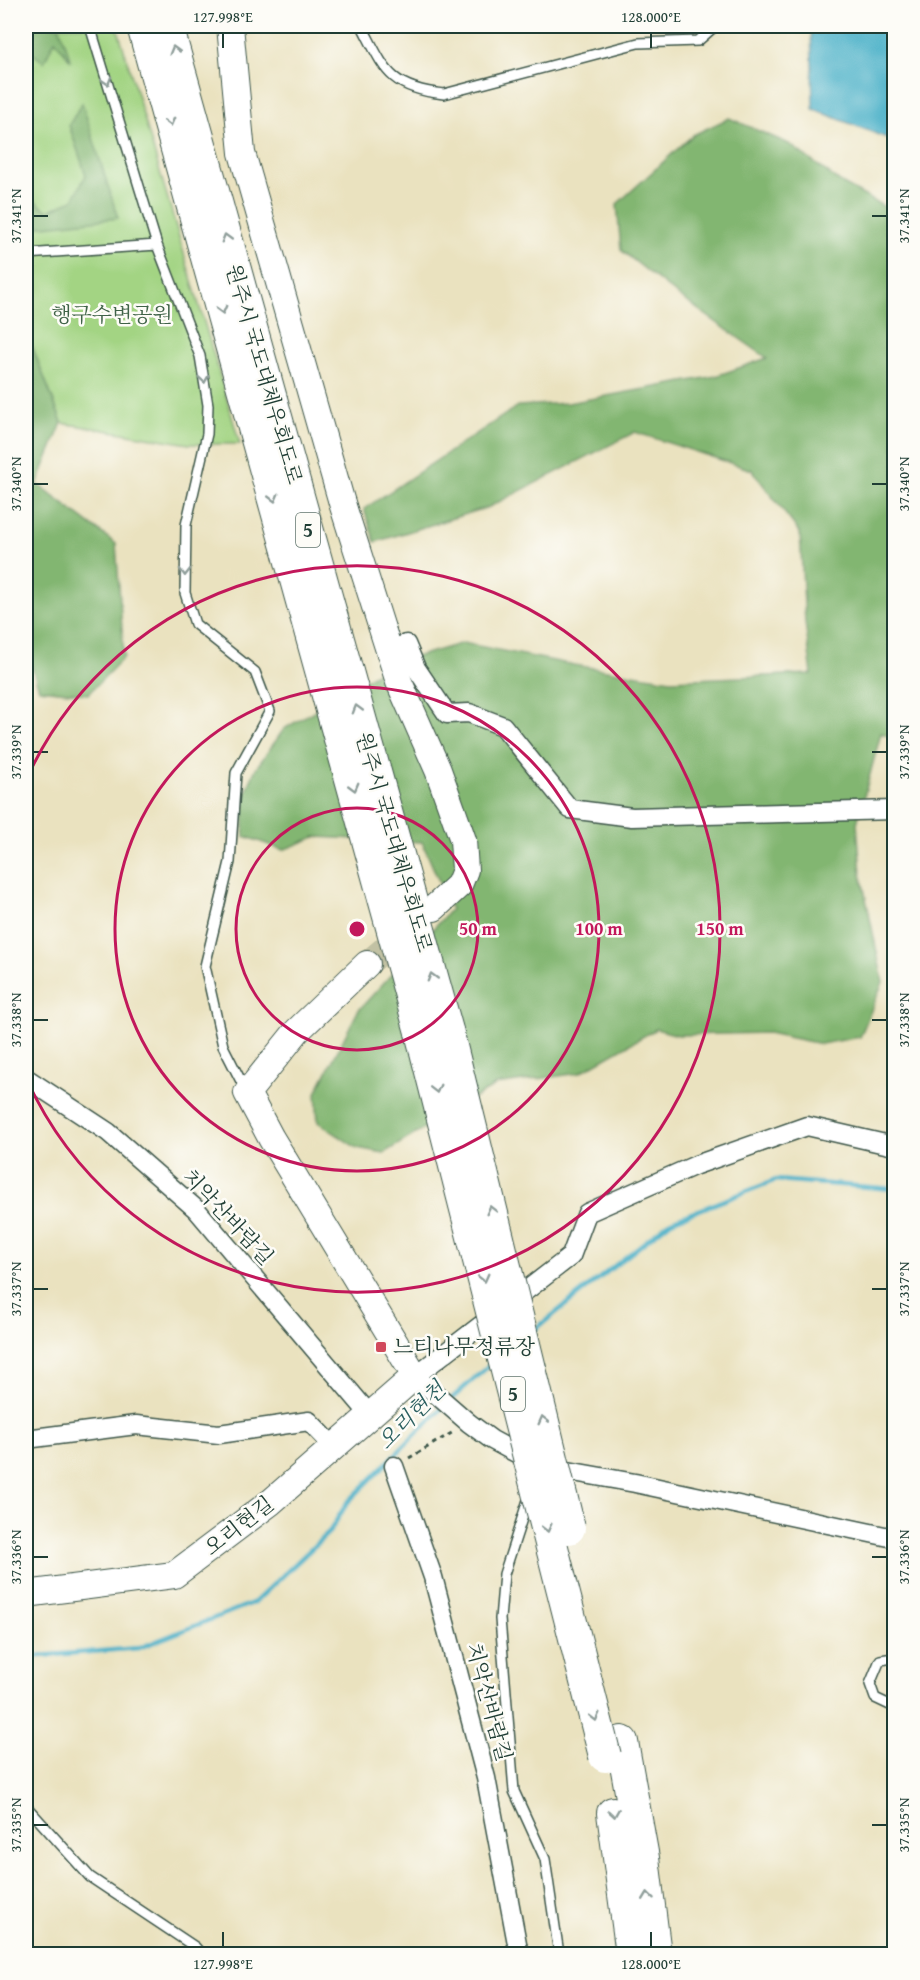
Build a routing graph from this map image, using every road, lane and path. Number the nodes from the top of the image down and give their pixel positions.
1 (90, 26) edge
2 (143, 26) edge
3 (167, 26) edge
4 (230, 26) edge
5 (362, 26) edge
6 (715, 26) edge
7 (157, 245) junction
8 (26, 254) edge
9 (389, 650) junction
10 (894, 810) edge
11 (434, 908) dead end
12 (367, 964) tunnel mouth
13 (435, 1033) junction
14 (26, 1078) edge
15 (247, 1093) junction
16 (894, 1146) edge
17 (423, 1382) junction
18 (370, 1415) junction
19 (466, 1421) junction
20 (26, 1439) edge
21 (334, 1447) junction
22 (394, 1466) joint
23 (540, 1466) junction
24 (894, 1538) edge
25 (26, 1594) edge
26 (894, 1658) edge
27 (894, 1707) edge
28 (613, 1749) junction
29 (26, 1806) edge
30 (201, 1954) edge
31 (519, 1954) edge
32 (558, 1954) edge
33 (632, 1954) edge
34 (655, 1954) edge

1 -> 7 lane
2 -> 13 highway, 원주시 국도대체우회도로 / 5
13 -> 3 highway, 원주시 국도대체우회도로 / 5
4 - 9 street
5 - 6 lane
7 - 8 lane
7 -> 15 lane
9 - 10 street
9 - 11 street
12 - 15 street
13 - 28 highway, 5, bridge
14 - 18 street, 치악산바람길
15 - 17 street
16 - 17 street
17 - 18 street, 오리현길
17 - 19 street
18 - 21 street, 오리현길
19 - 22 path
19 - 23 street
20 - 21 street
21 - 25 street, 오리현길
22 - 31 street, 치악산바람길
23 - 24 street
23 - 32 lane
26 - 27 lane
28 -> 33 highway, 5
34 -> 28 highway, 5
29 - 30 lane

